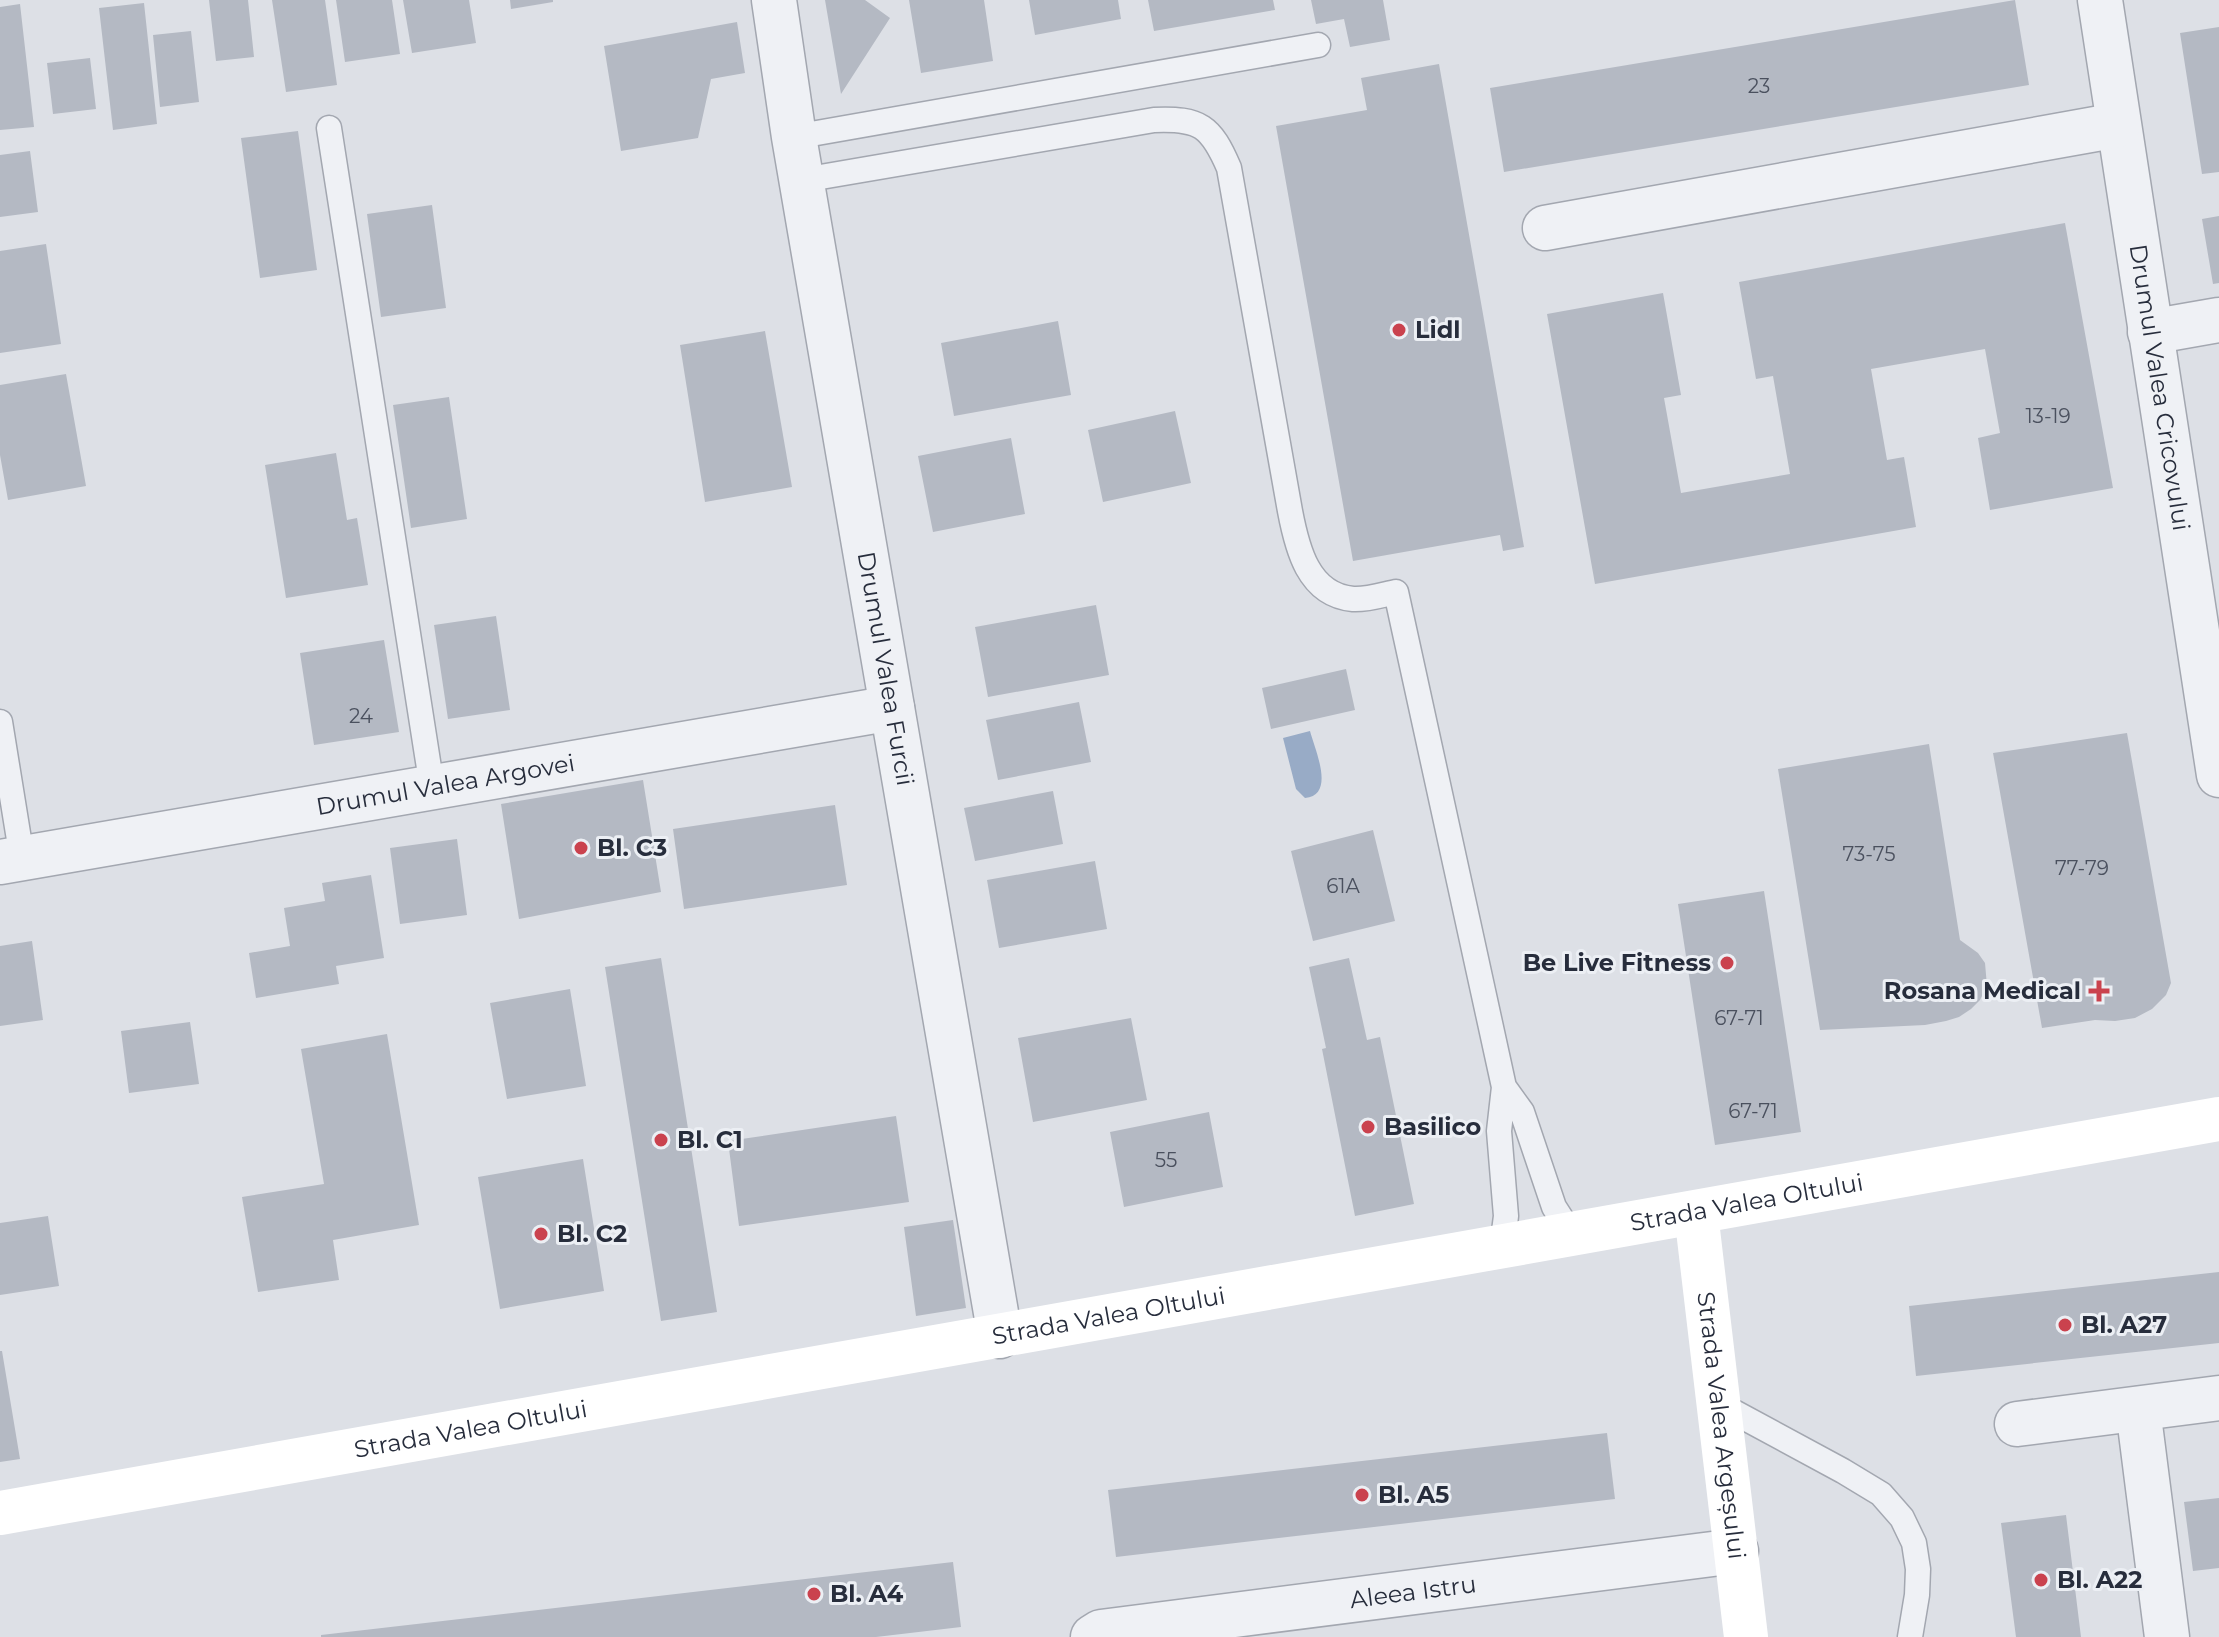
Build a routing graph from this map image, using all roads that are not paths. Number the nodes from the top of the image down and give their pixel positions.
1 (774, 0) edge
2 (2100, 0) edge
3 (1318, 45) dead end
4 (2118, 125) junction
5 (329, 128) dead end
6 (794, 137) junction
7 (803, 180) junction
8 (1545, 228) dead end
9 (2219, 320) edge
10 (2150, 332) junction
11 (892, 708) junction
12 (0, 722) edge
13 (2219, 775) edge
14 (432, 787) junction
15 (11, 860) edge
16 (1504, 1087) junction
17 (2219, 1119) edge
18 (1696, 1213) junction
19 (1572, 1235) junction
20 (1502, 1247) junction
21 (1000, 1336) junction
22 (2219, 1398) edge
23 (1719, 1404) junction
24 (2138, 1409) junction
25 (2017, 1424) dead end
26 (0, 1513) edge
27 (1736, 1551) junction
28 (1093, 1637) edge
29 (1746, 1637) edge
30 (1910, 1637) edge
31 (2167, 1637) edge

1 - 6 street, Drumul Valea Furcii
2 - 4 street, Drumul Valea Cricovului
3 - 6 lane
4 - 8 street
4 - 10 street, Drumul Valea Cricovului
5 - 14 lane
6 - 7 street, Drumul Valea Furcii
7 - 11 street, Drumul Valea Furcii
7 - 16 lane
9 - 10 street
10 - 13 street, Drumul Valea Cricovului
11 - 14 street, Drumul Valea Argovei
11 - 21 street, Drumul Valea Furcii
12 - 15 lane
14 - 15 street, Drumul Valea Argovei
16 - 19 lane
16 - 20 lane
17 - 18 main road, Strada Valea Oltului
18 - 19 main road, Strada Valea Oltului
18 - 23 main road, Strada Valea Argeșului
19 - 20 main road, Strada Valea Oltului
20 - 21 main road, Strada Valea Oltului
21 - 26 main road, Strada Valea Oltului
22 - 24 street
23 - 27 main road, Strada Valea Argeșului
23 - 30 lane
24 - 25 street
24 - 31 street
27 - 28 street, Aleea Istru
27 - 29 main road, Strada Valea Argeșului

